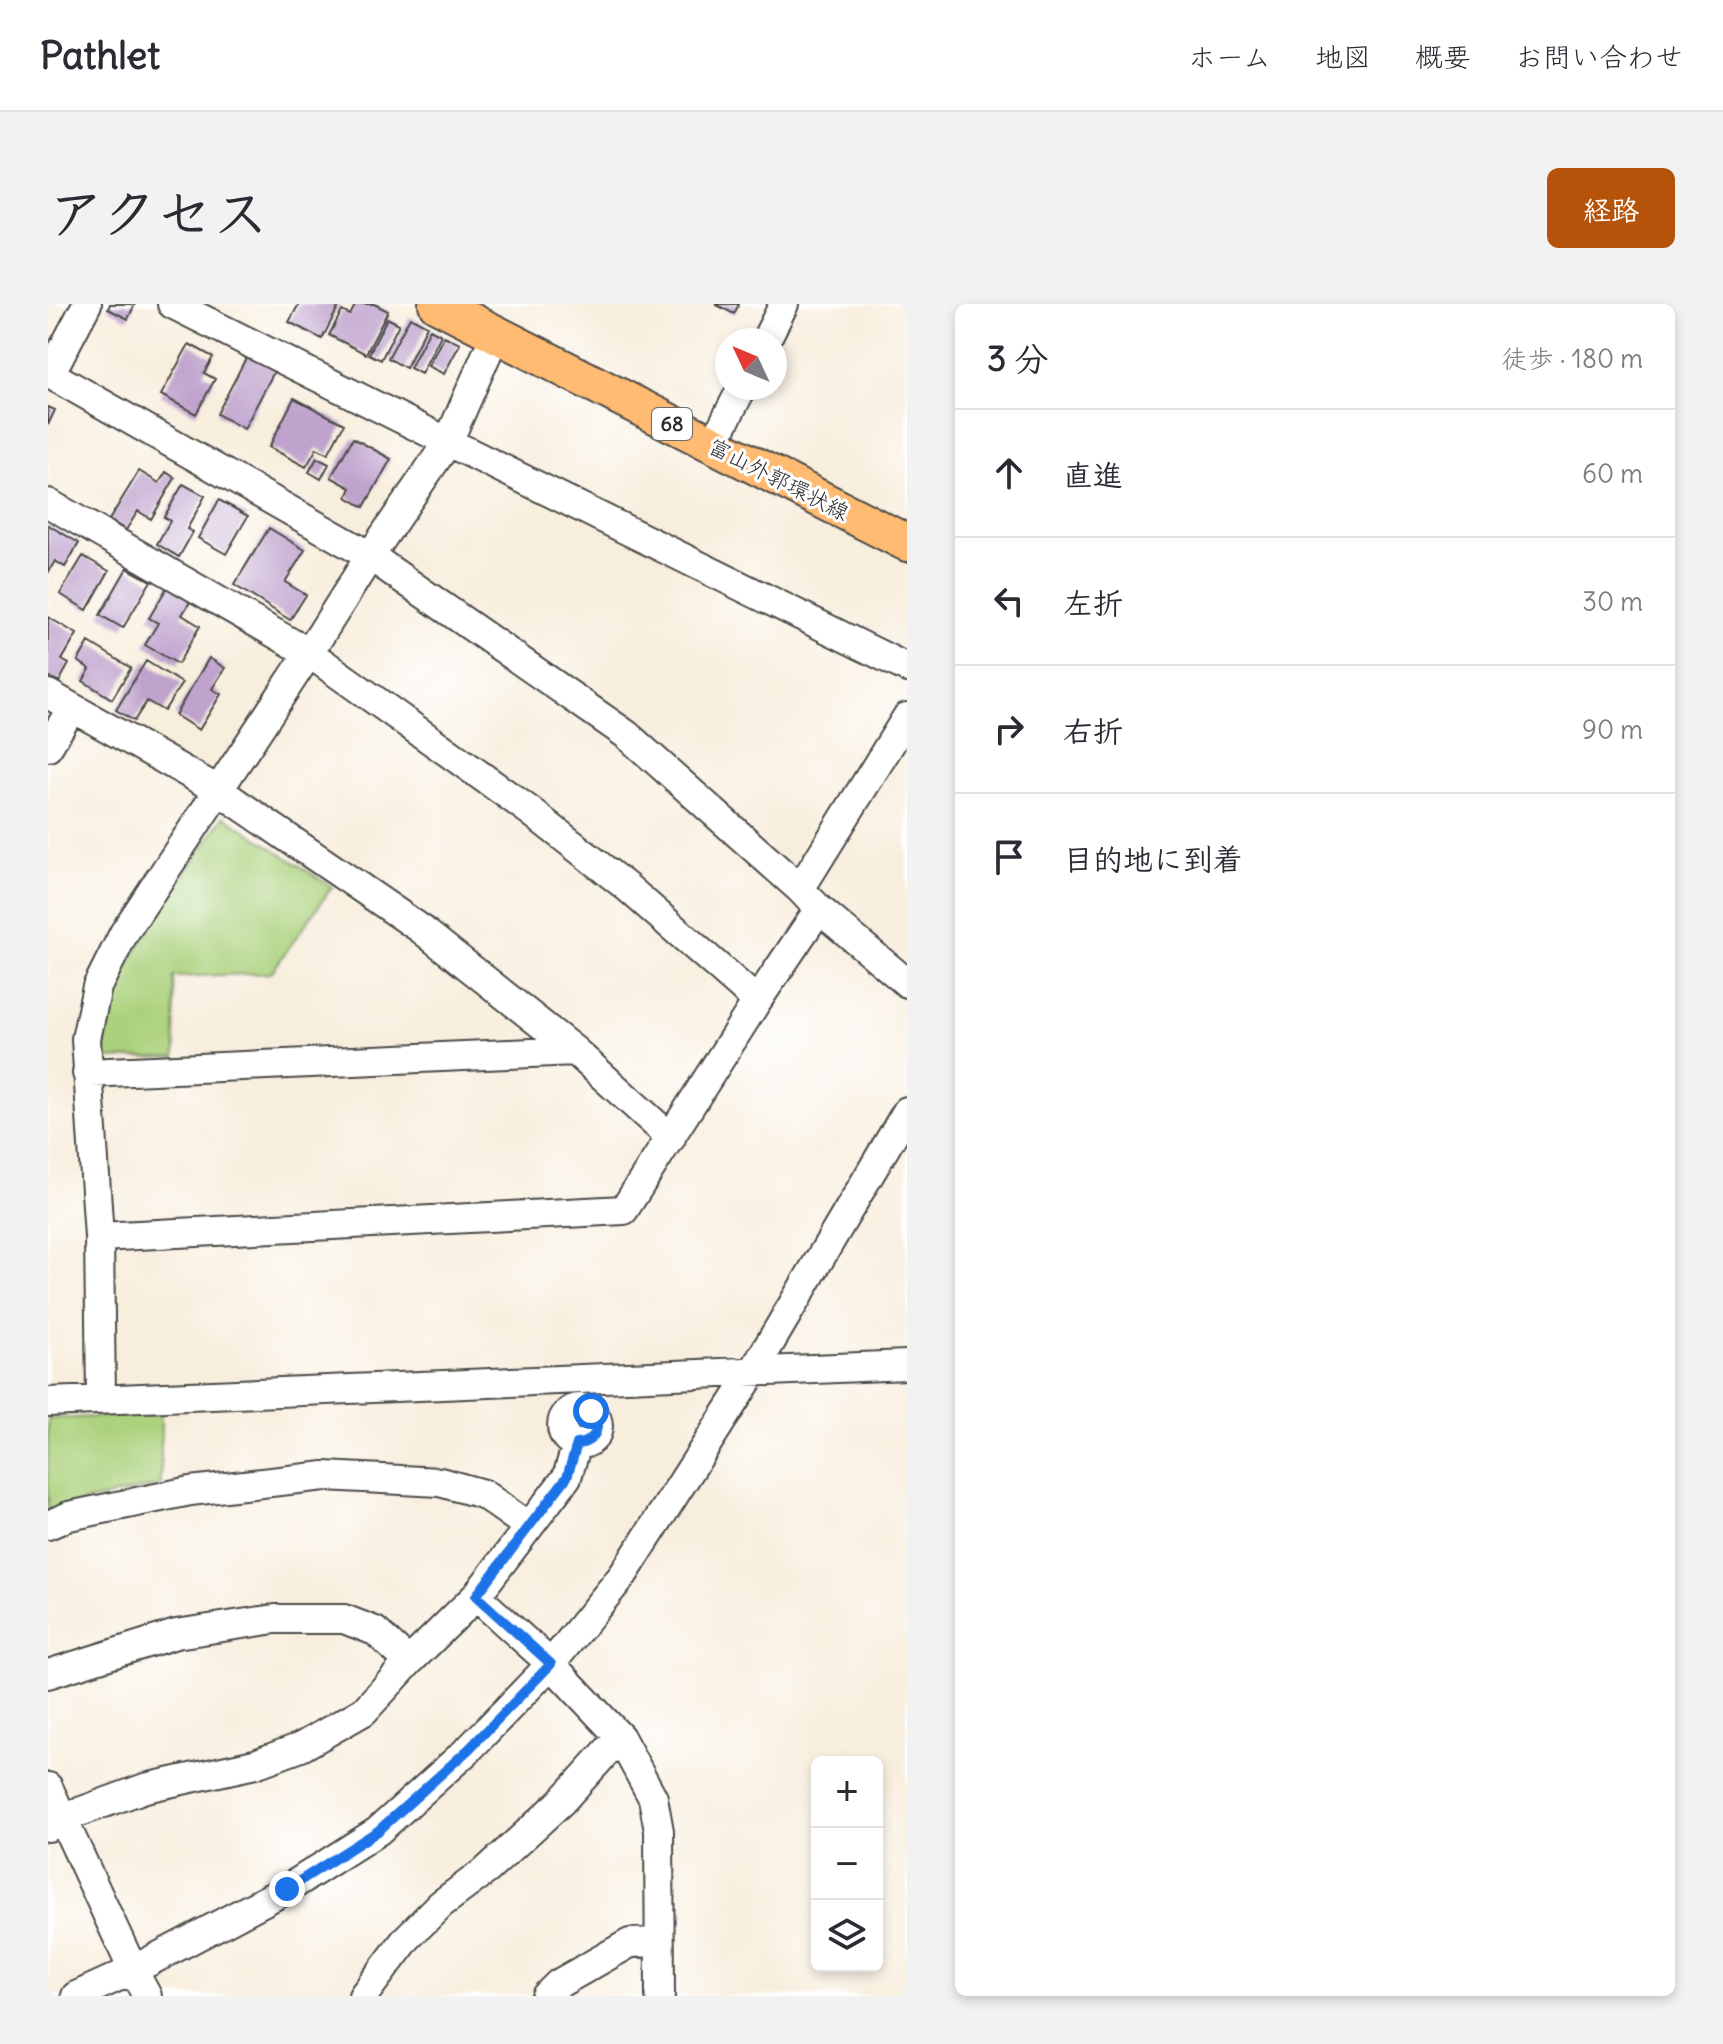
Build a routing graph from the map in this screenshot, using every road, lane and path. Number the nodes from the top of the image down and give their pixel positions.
1 (87, 304) edge
2 (172, 304) edge
3 (437, 304) edge
4 (784, 304) edge
5 (772, 328) edge
6 (496, 333) junction
7 (49, 373) edge
8 (736, 400) edge
9 (448, 442) junction
10 (712, 446) junction
11 (48, 503) edge
12 (907, 543) edge
13 (370, 556) junction
14 (309, 653) junction
15 (907, 668) edge
16 (60, 701) edge
17 (907, 717) edge
18 (48, 747) edge
19 (218, 790) junction
20 (810, 899) junction
21 (907, 983) edge
22 (757, 1001) junction
23 (575, 1051) junction
24 (87, 1073) junction
25 (907, 1111) edge
26 (671, 1138) junction
27 (99, 1237) junction
28 (907, 1365) edge
29 (753, 1372) junction
30 (101, 1398) junction
31 (48, 1402) edge
32 (577, 1444) dead end
33 (48, 1525) edge
34 (529, 1527) junction
35 (476, 1596) junction
36 (409, 1662) junction
37 (551, 1664) junction
38 (48, 1674) edge
39 (620, 1737) junction
40 (48, 1787) edge
41 (55, 1822) edge
42 (659, 1942) junction
43 (133, 1970) junction
44 (76, 1996) edge
45 (147, 1996) edge
46 (363, 1996) edge
47 (546, 1996) edge
48 (660, 1996) edge

1 - 7 street
2 - 9 street
3 - 6 main road, 富山外郭環状線 / 68
4 - 5 street
6 - 9 street
6 - 10 main road, 富山外郭環状線 / 68
7 - 13 street
8 - 10 street
9 - 13 street
9 - 15 street
10 - 12 main road, 富山外郭環状線 / 68
11 - 14 street
13 - 14 street
13 - 20 street
14 - 19 street
14 - 22 street
16 - 18 street
16 - 19 street
17 - 20 street
19 - 23 street
19 - 24 street
20 - 21 street
20 - 22 street
22 - 26 street
23 - 24 street
23 - 26 street
24 - 27 street
25 - 29 street
26 - 27 street
27 - 30 street
28 - 29 street
29 - 30 street
29 - 37 street
30 - 31 street
32 - 34 street
33 - 34 street
34 - 35 street
35 - 36 street
35 - 37 street
36 - 38 street
36 - 41 street
37 - 39 street
37 - 43 street
39 - 42 street
39 - 46 street
40 - 41 street
41 - 43 street
42 - 47 street
42 - 48 street
43 - 44 street
43 - 45 street

